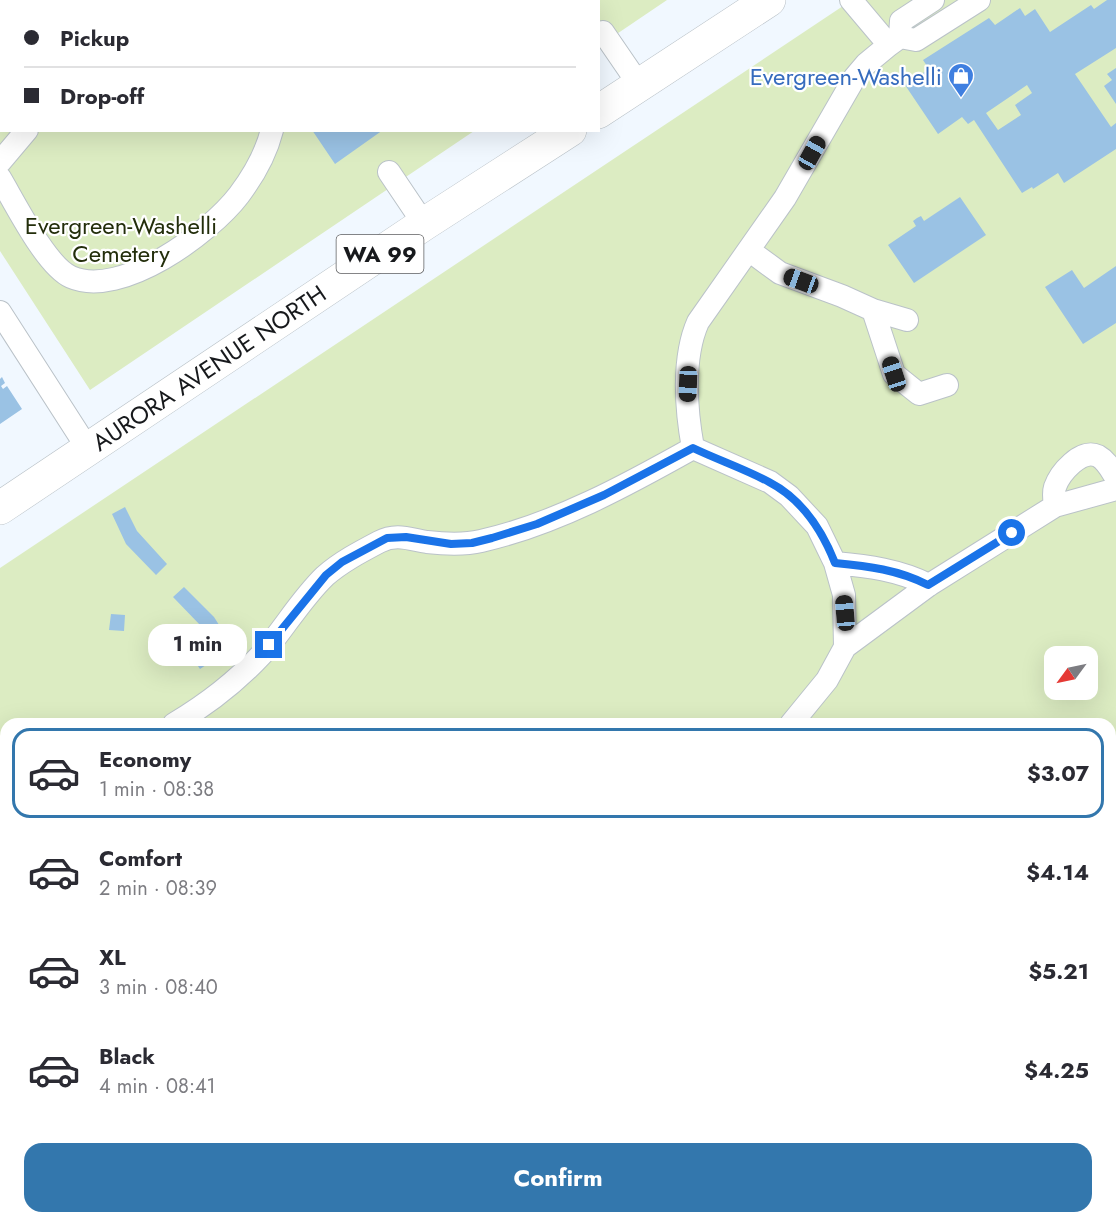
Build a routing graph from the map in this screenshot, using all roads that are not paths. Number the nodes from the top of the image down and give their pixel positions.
1 (769, 0) edge
2 (851, 0) edge
3 (933, 0) edge
4 (979, 0) edge
5 (603, 32) dead end
6 (894, 41) junction
7 (640, 86) junction
8 (600, 111) edge
9 (25, 132) edge
10 (272, 132) edge
11 (567, 132) edge
12 (0, 162) edge
13 (389, 172) dead end
14 (0, 178) edge
15 (424, 224) junction
16 (750, 251) junction
17 (873, 310) junction
18 (0, 312) edge
19 (907, 321) dead end
20 (946, 385) dead end
21 (693, 448) junction
22 (88, 449) junction
23 (1116, 478) edge
24 (1116, 489) edge
25 (1055, 506) junction
26 (0, 508) edge
27 (835, 563) junction
28 (928, 585) junction
29 (845, 647) junction
30 (183, 718) edge
31 (796, 718) edge

1 - 7 highway
2 - 6 street
3 - 6 street
4 - 6 street
5 - 7 street
6 - 16 street
7 - 8 highway
9 - 12 street
10 - 14 street
11 - 15 highway, AURORA AVENUE NORTH / WA 99
13 - 15 street
15 - 22 highway, AURORA AVENUE NORTH / WA 99
16 - 17 street
16 - 21 street
17 - 19 street
17 - 20 street
18 - 22 street
21 - 27 street
21 - 30 street
22 - 26 highway, AURORA AVENUE NORTH / WA 99
23 - 25 street
24 - 25 street
25 - 28 street
27 - 28 street
27 - 29 street
28 - 29 street
29 - 31 street

